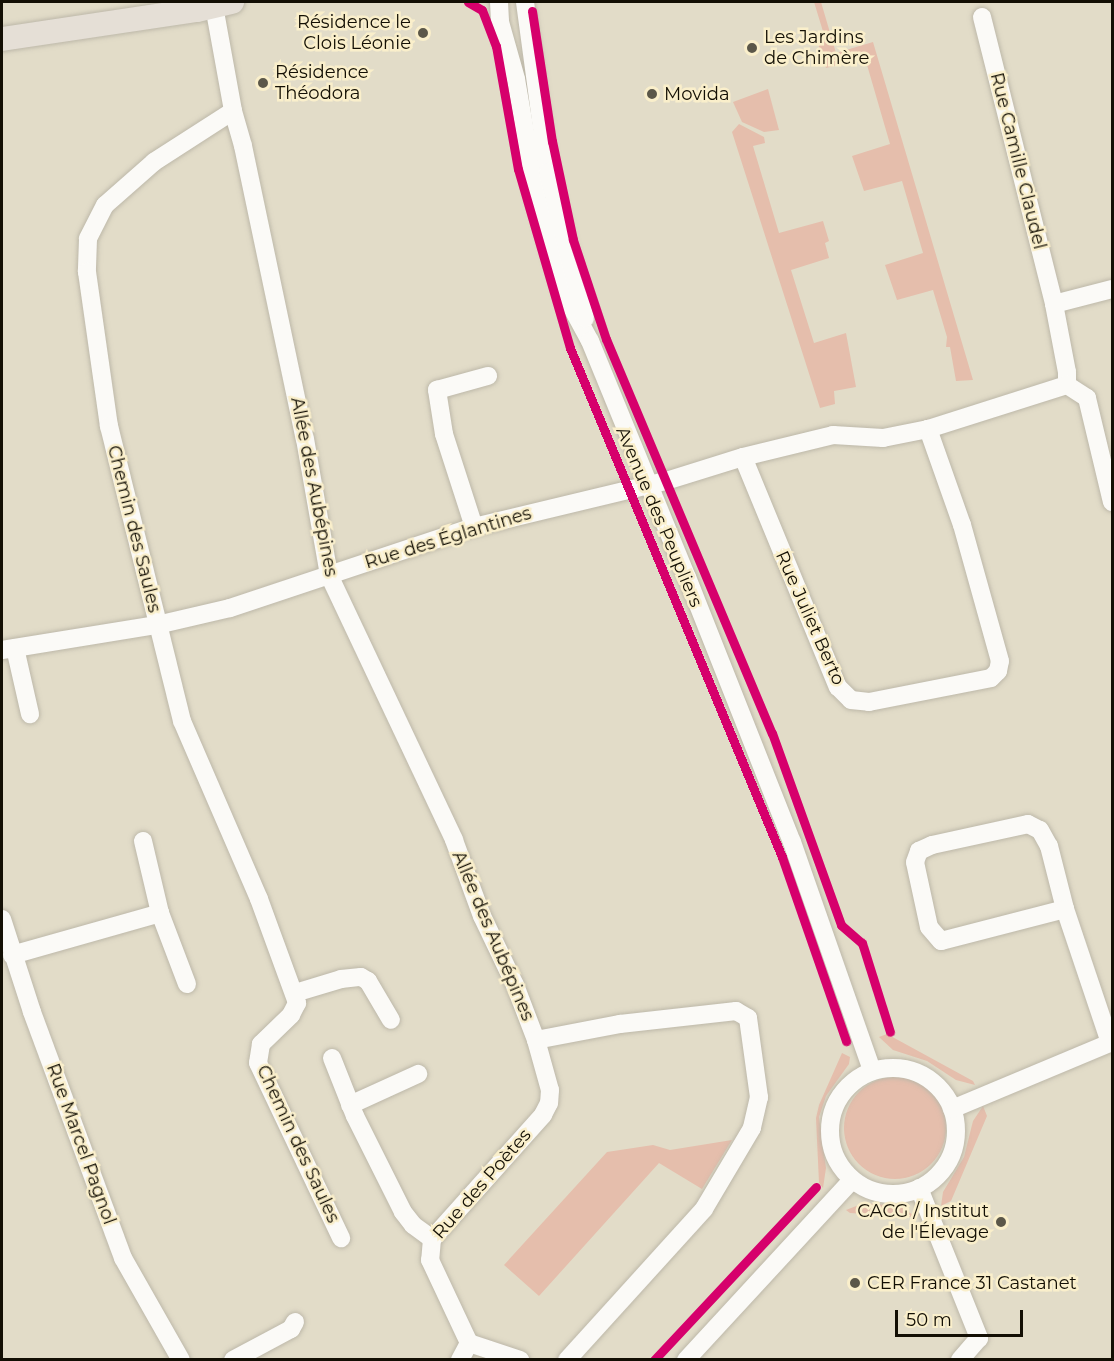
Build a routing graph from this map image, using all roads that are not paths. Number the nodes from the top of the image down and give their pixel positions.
1 (499, 2) edge
2 (525, 2) edge
3 (223, 4) edge
4 (982, 17) dead end
5 (2, 39) edge
6 (233, 111) junction
7 (1113, 289) edge
8 (1054, 304) junction
9 (590, 341) junction
10 (488, 376) dead end
11 (1067, 385) junction
12 (928, 429) junction
13 (1106, 448) edge
14 (743, 457) junction
15 (650, 484) junction
16 (1113, 502) edge
17 (474, 527) junction
18 (329, 574) junction
19 (157, 625) junction
20 (8, 649) edge
21 (30, 714) dead end
22 (143, 841) dead end
23 (1065, 909) junction
24 (160, 913) junction
25 (2, 919) edge
26 (12, 955) junction
27 (187, 984) dead end
28 (295, 993) junction
29 (391, 1020) dead end
30 (536, 1040) junction
31 (1111, 1043) edge
32 (332, 1059) dead end
33 (872, 1070) junction
34 (418, 1074) dead end
35 (350, 1105) junction
36 (952, 1109) junction
37 (852, 1180) junction
38 (919, 1188) junction
39 (341, 1238) dead end
40 (432, 1239) junction
41 (295, 1322) dead end
42 (469, 1343) junction
43 (963, 1356) edge
44 (181, 1359) edge
45 (233, 1359) edge
46 (460, 1359) edge
47 (520, 1359) edge
48 (567, 1359) edge
49 (686, 1359) edge

1 - 9 street, Avenue des Peupliers
2 - 9 street, Avenue des Peupliers
3 - 5 main road
3 - 6 street, Allée des Aubépines
4 - 8 street, Rue Camille Claudel
6 - 18 street, Allée des Aubépines
6 - 19 street, Chemin des Saules
7 - 8 street
8 - 11 street, Rue Camille Claudel
9 - 15 street, Avenue des Peupliers
10 - 17 street
11 - 12 street, Rue des Églantines
11 - 13 street
12 - 14 street, Rue des Églantines
12 - 14 street, Rue Juliet Berto
13 - 16 street
14 - 15 street, Rue des Églantines
15 - 17 street, Rue des Églantines
15 - 33 street, Avenue des Peupliers
17 - 18 street, Rue des Églantines
18 - 19 street, Rue des Églantines
18 - 30 street, Allée des Aubépines
19 - 20 street, Rue des Églantines
19 - 28 street, Chemin des Saules
20 - 21 street
22 - 24 street
23 - 23 street
23 - 31 street
24 - 26 street
24 - 27 street
25 - 26 street, Rue Marcel Pagnol
26 - 44 street, Rue Marcel Pagnol
28 - 29 street
28 - 39 street, Chemin des Saules
30 - 40 street, Rue des Poètes
30 - 48 street
31 - 36 street
32 - 35 street
33 - 36 street
33 - 37 street
34 - 35 street
35 - 40 street
36 - 38 street
37 - 38 street
37 - 49 street
38 - 43 street
40 - 42 street, Rue des Poètes
41 - 45 street
42 - 46 street
42 - 47 street

